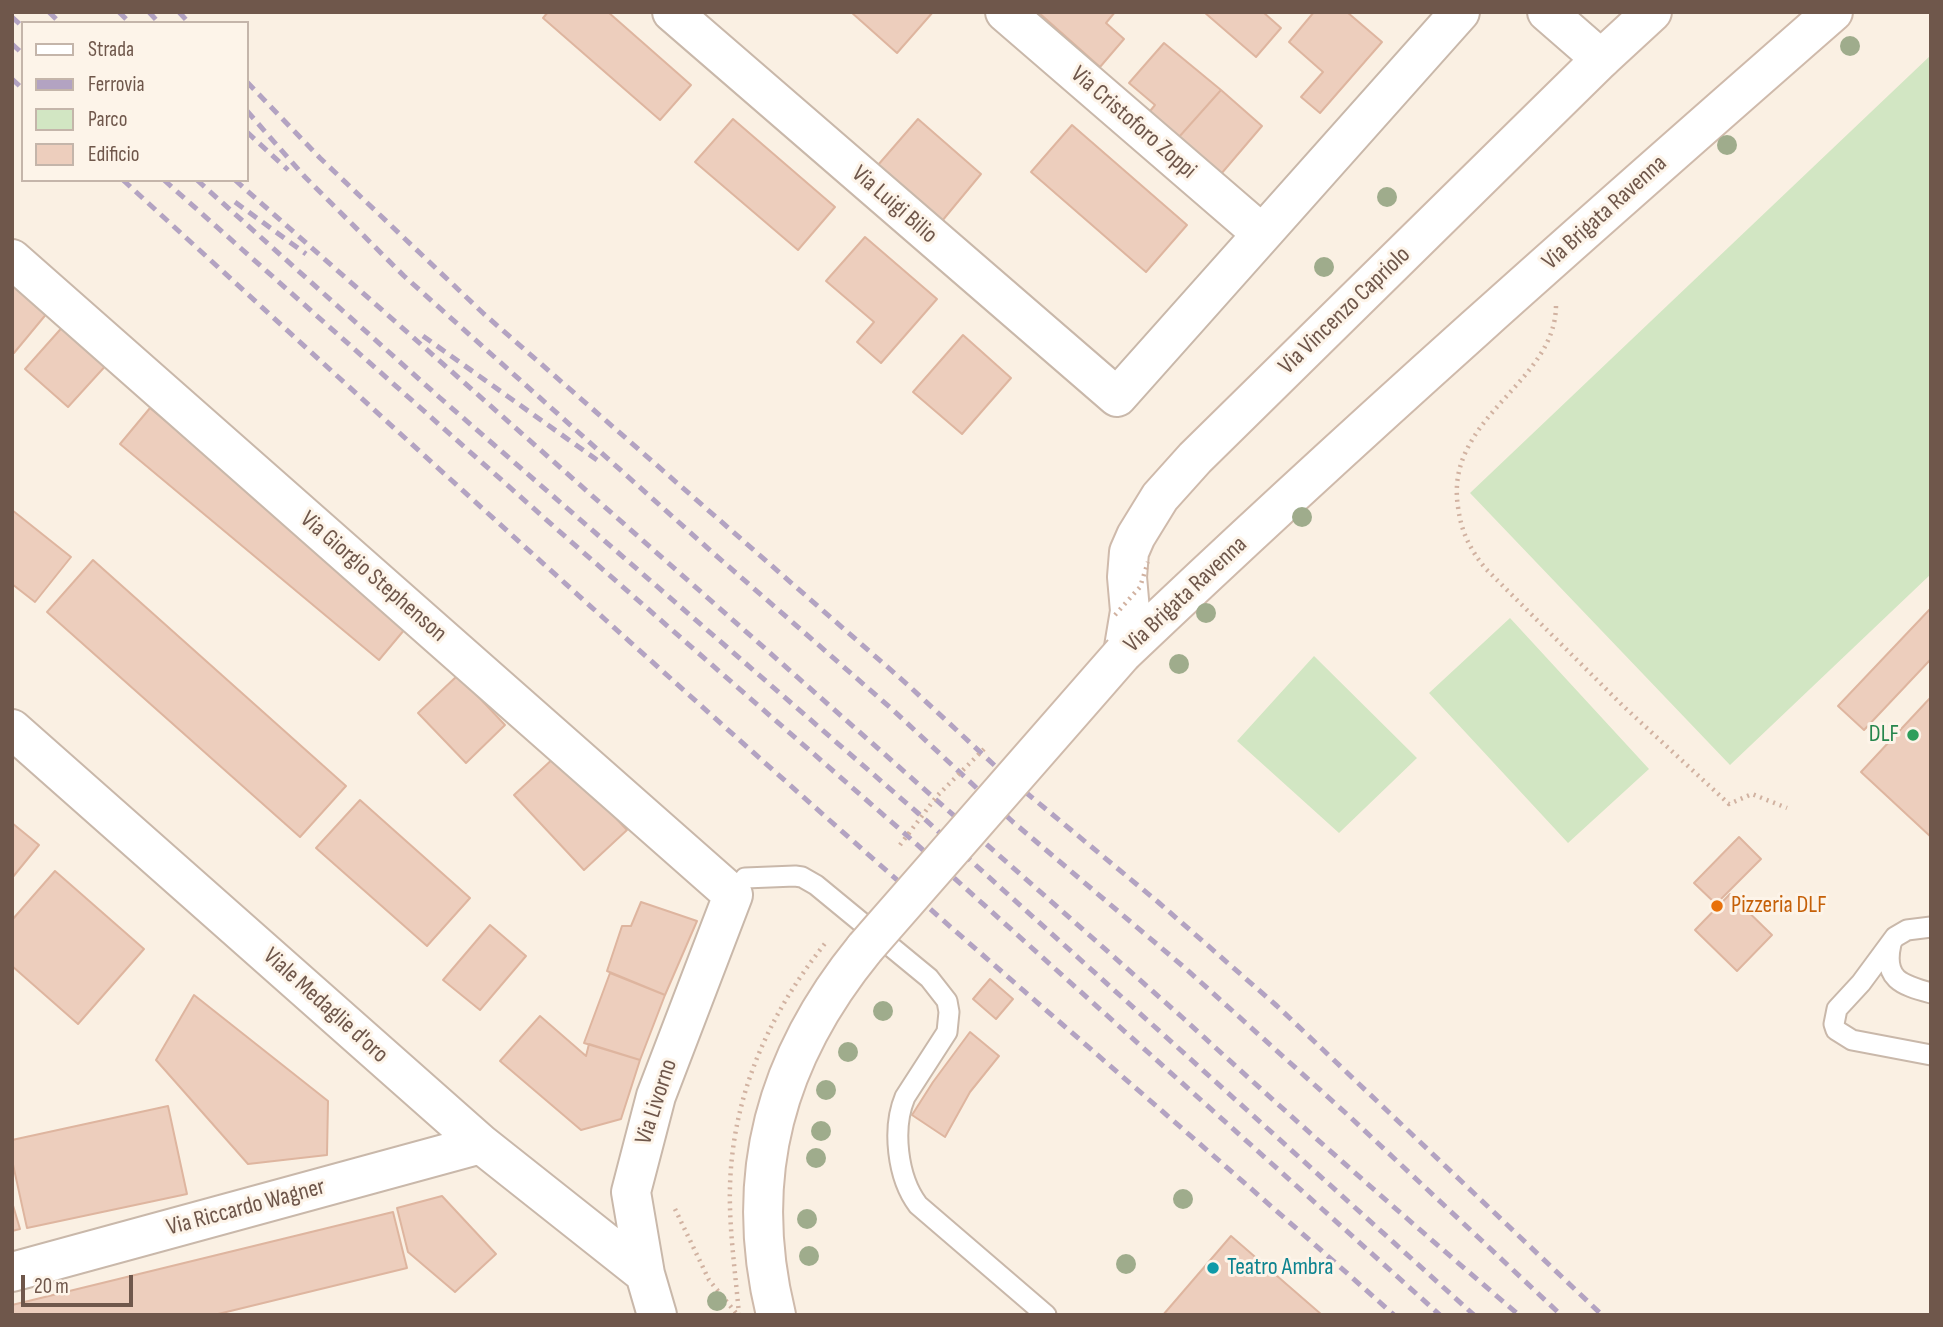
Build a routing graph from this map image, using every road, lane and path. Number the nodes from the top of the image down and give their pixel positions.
1 (672, 12) edge
2 (1005, 12) edge
3 (1460, 12) edge
4 (1548, 12) edge
5 (1652, 12) edge
6 (1833, 12) edge
7 (1601, 59) junction
8 (1261, 233) junction
9 (12, 259) edge
10 (1549, 264) junction
11 (1148, 562) dead end
12 (1113, 617) dead end
13 (1123, 653) junction
14 (12, 729) edge
15 (1787, 808) dead end
16 (733, 895) junction
17 (1931, 927) edge
18 (1895, 937) junction
19 (1931, 993) edge
20 (1931, 1055) edge
21 (481, 1144) junction
22 (674, 1207) dead end
23 (12, 1272) edge
24 (645, 1275) junction
25 (657, 1315) edge
26 (738, 1315) edge
27 (776, 1315) edge
28 (1046, 1315) edge

1 - 8 street, Via Luigi Bilio
2 - 8 street, Via Cristoforo Zoppi
3 - 8 street
4 - 7 street
5 - 7 street, Via Vincenzo Capriolo
6 - 10 street, Via Brigata Ravenna
7 - 13 street, Via Vincenzo Capriolo
9 - 16 street, Via Giorgio Stephenson
10 - 13 street, Via Brigata Ravenna
10 - 15 path
11 - 12 path, bridge
13 - 27 street, Via Brigata Ravenna, bridge
14 - 21 street, Viale Medaglie d'oro
16 - 24 street, Via Livorno
16 - 28 lane
17 - 18 lane
18 - 19 lane
18 - 20 lane
21 - 23 street, Via Riccardo Wagner
21 - 24 street, Viale Medaglie d'oro
22 - 26 path
24 - 25 street, Via Livorno

